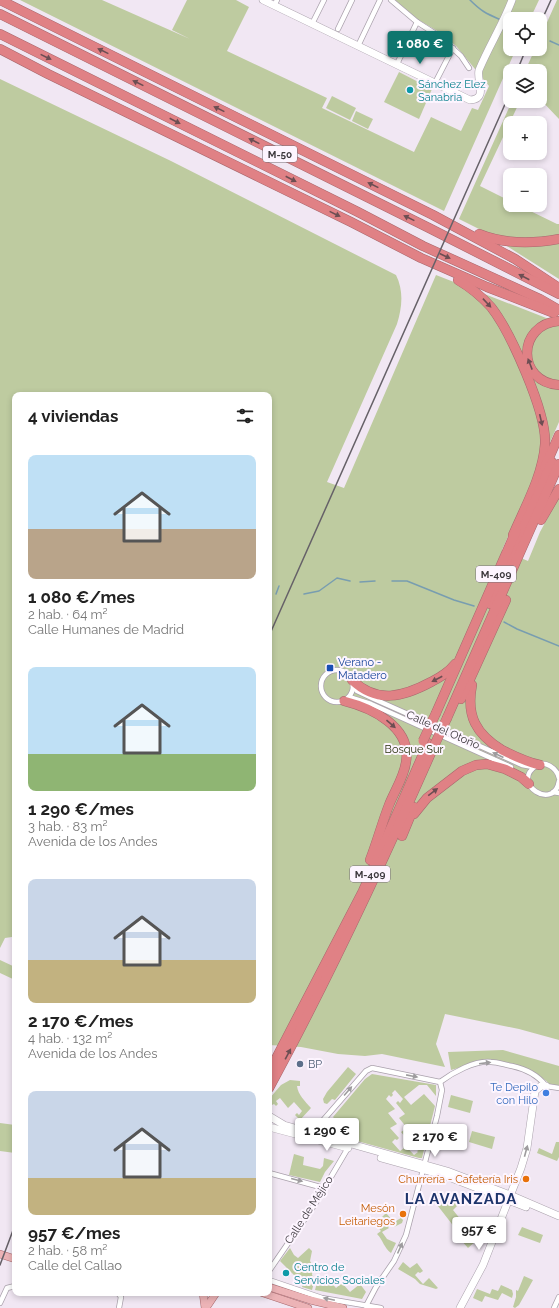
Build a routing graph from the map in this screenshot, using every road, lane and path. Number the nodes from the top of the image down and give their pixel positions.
1 (0, 0) edge
2 (263, 0) edge
3 (324, 0) edge
4 (352, 0) edge
5 (380, 0) edge
6 (391, 0) edge
7 (512, 0) edge
8 (275, 3) edge
9 (0, 14) edge
10 (417, 22) junction
11 (312, 24) junction
12 (338, 29) dead end
13 (0, 34) edge
14 (358, 46) junction
15 (453, 48) junction
16 (0, 49) edge
17 (0, 54) edge
18 (397, 64) junction
19 (469, 68) dead end
20 (48, 74) junction
21 (435, 83) junction
22 (433, 215) junction
23 (559, 239) edge
24 (421, 258) junction
25 (559, 288) edge
26 (559, 294) edge
27 (559, 310) edge
28 (559, 315) edge
29 (559, 321) edge
30 (559, 385) edge
31 (559, 435) edge
32 (559, 446) edge
33 (559, 464) edge
34 (559, 477) edge
35 (559, 489) edge
36 (541, 520) junction
37 (513, 535) junction
38 (491, 586) junction
39 (475, 670) junction
40 (353, 683) junction
41 (347, 699) junction
42 (444, 717) junction
43 (431, 744) junction
44 (537, 766) junction
45 (559, 780) edge
46 (529, 782) junction
47 (552, 792) junction
48 (559, 793) edge
49 (408, 822) junction
50 (370, 862) junction
51 (344, 944) junction
52 (306, 1001) junction
53 (272, 1066) edge
54 (272, 1082) edge
55 (440, 1082) junction
56 (546, 1086) junction
57 (559, 1088) edge
58 (272, 1118) edge
59 (272, 1128) edge
60 (312, 1133) junction
61 (350, 1147) junction
62 (423, 1167) junction
63 (272, 1174) edge
64 (324, 1188) junction
65 (509, 1197) junction
66 (559, 1216) edge
67 (559, 1220) edge
68 (0, 1254) edge
69 (0, 1259) edge
70 (12, 1259) edge
71 (12, 1263) edge
72 (272, 1266) edge
73 (272, 1281) edge
74 (12, 1287) edge
75 (272, 1288) edge
76 (120, 1296) edge
77 (203, 1296) edge
78 (214, 1296) edge
79 (272, 1296) edge
80 (559, 1297) edge
81 (0, 1303) edge
82 (366, 1306) junction
83 (119, 1308) edge
84 (205, 1308) edge
85 (308, 1308) edge
86 (343, 1308) edge
87 (381, 1308) edge
88 (460, 1308) edge
89 (554, 1308) edge

22 -> 1 highway
2 - 8 street
3 - 11 street
4 - 12 street
5 - 14 street
6 - 10 street
7 - 21 street
8 - 11 street
26 -> 9 highway, M-50
10 - 15 street
10 - 18 street
11 - 14 street
13 -> 27 highway, M-50
14 - 18 street
15 - 19 street
15 - 21 street
16 - 20 highway
17 - 20 highway
18 - 21 street
20 -> 24 highway
22 - 23 highway
22 - 25 highway
24 - 28 highway
24 -> 37 highway
30 -> 29 highway
31 - 37 highway, M-409
32 - 42 highway, M-409
33 - 42 highway, M-409
34 - 36 highway, M-409
35 - 36 highway
36 - 39 highway, M-409
37 - 38 highway, M-409
38 -> 40 highway, M-409
38 - 42 highway, M-409
39 - 42 highway, M-409
39 - 44 highway, M-409
40 - 41 street
40 - 41 street
44 -> 40 street, Calle del Otoño
41 - 46 street, Calle del Otoño
41 -> 50 highway, M-409
42 - 43 highway, M-409, bridge
43 - 49 highway, M-409
43 - 50 highway, M-409
43 - 51 highway, M-409
43 - 52 highway, M-409
44 - 45 street
44 - 46 street
45 - 47 street
46 - 47 street
49 -> 46 highway, M-409
47 - 48 street
49 - 51 highway, M-409
50 - 52 highway, M-409
54 -> 51 highway, M-409
52 - 53 highway, M-409
55 -> 56 street
60 -> 55 street
55 - 62 street
56 - 57 street
65 -> 56 street
58 - 60 street
59 - 61 street
60 - 61 street
61 - 62 street
61 - 64 street, Calle de Méjico
62 - 65 street
82 -> 62 street
63 -> 64 street
64 - 72 street, Calle de Méjico
65 - 66 street
65 - 67 street
65 - 88 street
68 - 70 main road
69 - 71 main road
82 -> 73 street
74 - 81 street
75 - 86 main road
76 - 83 street
77 - 84 main road
78 - 84 main road
79 - 85 main road
80 - 89 street
82 - 87 street

